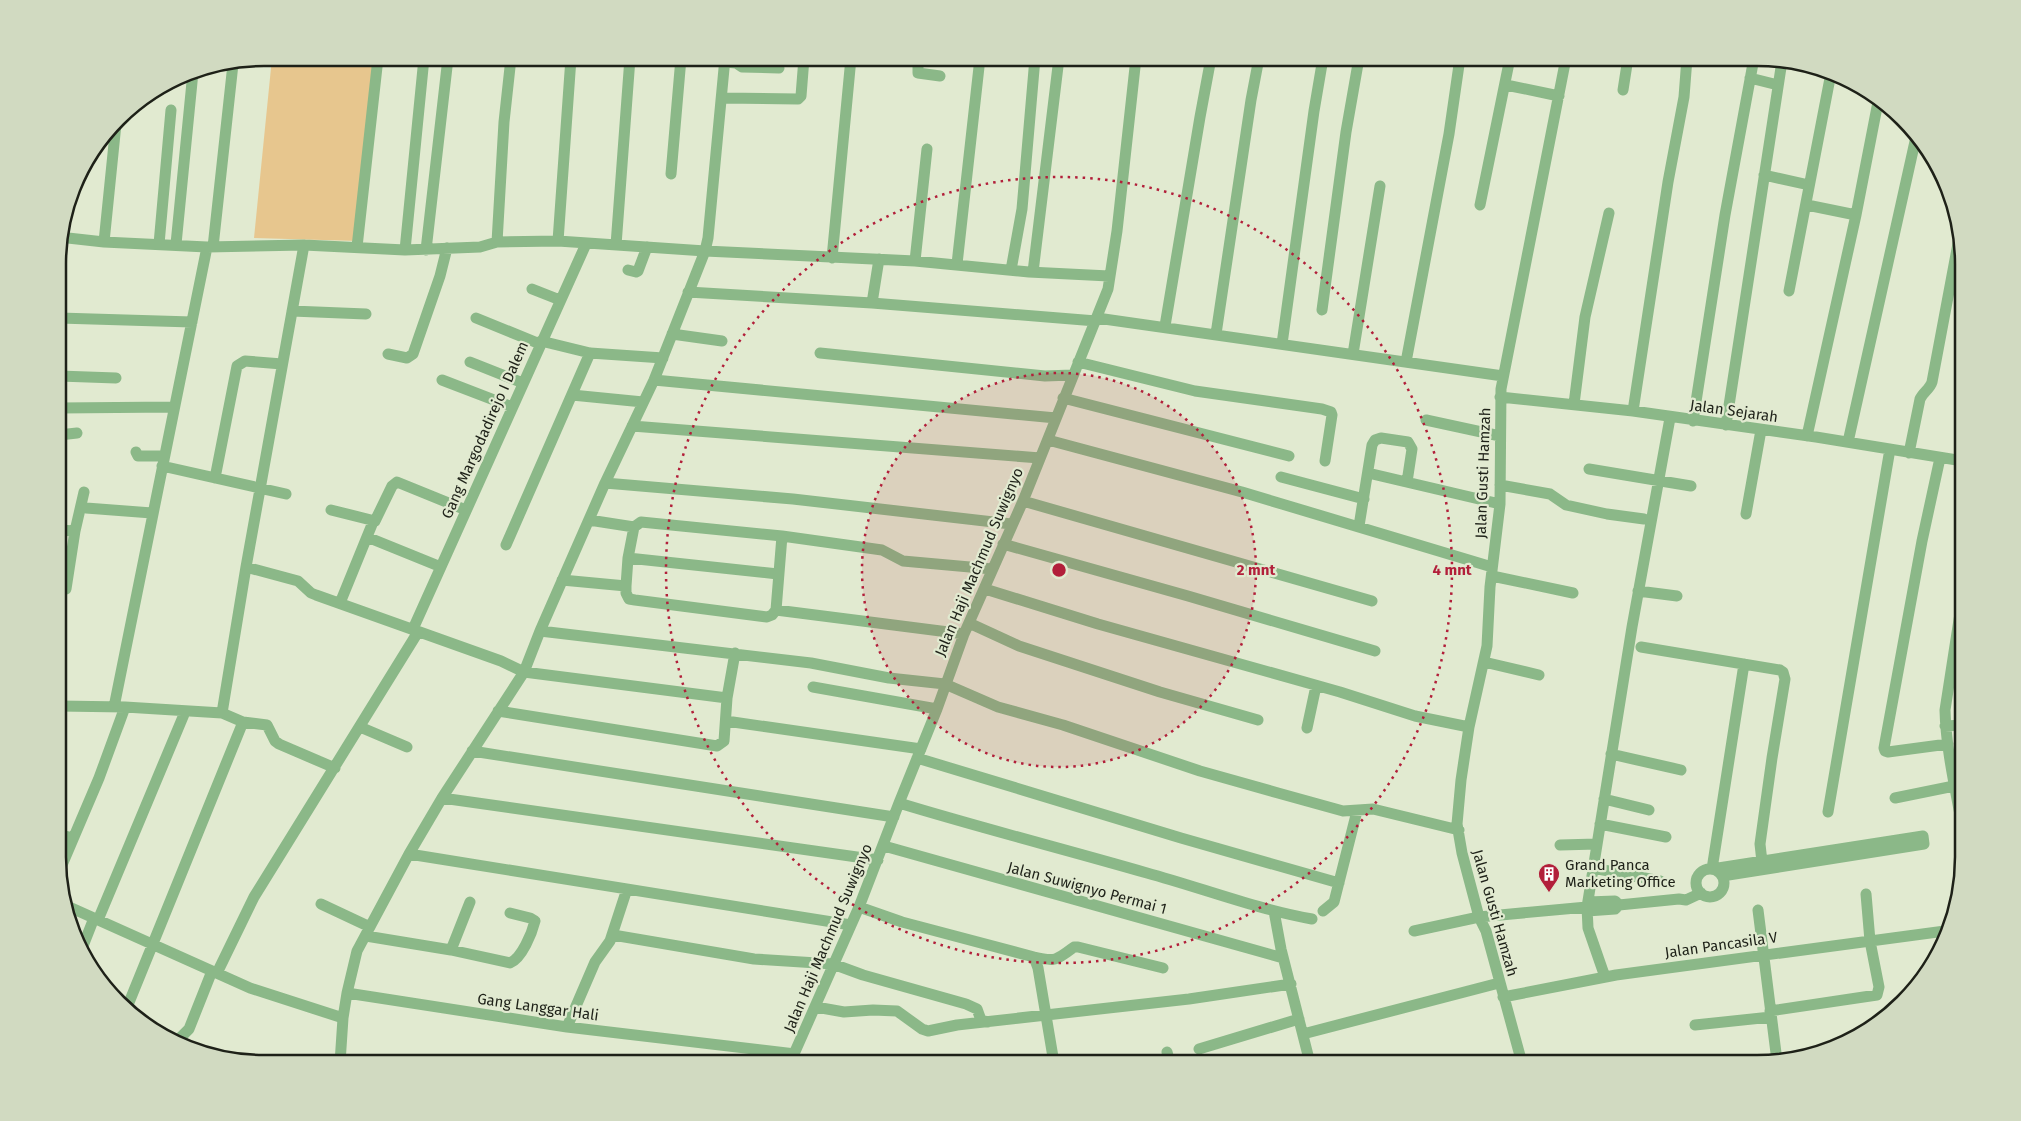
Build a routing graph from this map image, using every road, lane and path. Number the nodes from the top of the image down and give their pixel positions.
1 (377, 66) edge
2 (423, 66) edge
3 (447, 66) edge
4 (510, 66) edge
5 (570, 66) edge
6 (629, 66) edge
7 (680, 66) edge
8 (725, 66) edge
9 (740, 66) edge
10 (803, 66) edge
11 (851, 66) edge
12 (918, 66) edge
13 (979, 66) edge
14 (1035, 66) edge
15 (1058, 66) edge
16 (1135, 66) edge
17 (1210, 66) edge
18 (1257, 66) edge
19 (1322, 66) edge
20 (1358, 66) edge
21 (1459, 66) edge
22 (1509, 66) edge
23 (1565, 66) edge
24 (1627, 66) edge
25 (1686, 66) edge
26 (1752, 66) edge
27 (779, 68) dead end
28 (1781, 68) edge
29 (232, 69) edge
30 (940, 76) dead end
31 (1750, 78) junction
32 (192, 80) edge
33 (1830, 80) edge
34 (1506, 85) junction
35 (1778, 85) junction
36 (1623, 90) dead end
37 (1559, 96) junction
38 (722, 98) junction
39 (1877, 107) edge
40 (171, 110) dead end
41 (115, 134) edge
42 (1914, 144) edge
43 (927, 148) dead end
44 (671, 174) dead end
45 (1764, 175) junction
46 (1809, 185) junction
47 (1380, 186) dead end
48 (1480, 205) dead end
49 (1806, 205) junction
50 (1609, 213) dead end
51 (1856, 215) junction
52 (68, 238) edge
53 (558, 241) junction
54 (104, 242) junction
55 (497, 242) junction
56 (159, 244) junction
57 (176, 244) junction
58 (586, 244) junction
59 (304, 245) junction
60 (616, 245) junction
61 (210, 247) junction
62 (358, 247) junction
63 (647, 247) junction
64 (447, 248) junction
65 (405, 250) junction
66 (426, 250) junction
67 (705, 251) junction
68 (832, 258) junction
69 (879, 258) junction
70 (915, 261) junction
71 (1955, 261) edge
72 (957, 264) junction
73 (628, 270) dead end
74 (1011, 270) junction
75 (1033, 272) junction
76 (1109, 276) junction
77 (532, 289) dead end
78 (1789, 291) dead end
79 (688, 292) junction
80 (560, 300) junction
81 (872, 303) junction
82 (1322, 310) dead end
83 (292, 311) junction
84 (366, 314) dead end
85 (66, 318) edge
86 (476, 318) dead end
87 (1096, 320) junction
88 (192, 322) junction
89 (1165, 326) junction
90 (672, 334) junction
91 (1216, 334) junction
92 (722, 341) dead end
93 (540, 342) junction
94 (1282, 344) junction
95 (820, 352) dead end
96 (388, 354) dead end
97 (590, 354) junction
98 (1353, 354) junction
99 (663, 358) junction
100 (470, 362) dead end
101 (1078, 362) junction
102 (1406, 362) junction
103 (282, 364) junction
104 (1072, 375) junction
105 (66, 376) edge
106 (1503, 376) junction
107 (116, 378) dead end
108 (442, 380) dead end
109 (654, 380) junction
110 (523, 383) junction
111 (572, 395) junction
112 (1500, 397) junction
113 (1064, 398) junction
114 (643, 402) junction
115 (1574, 404) junction
116 (174, 407) junction
117 (512, 407) junction
118 (66, 408) edge
119 (1633, 411) junction
120 (1056, 418) junction
121 (1670, 418) junction
122 (1426, 420) dead end
123 (1693, 421) junction
124 (1726, 425) junction
125 (632, 426) junction
126 (1761, 430) junction
127 (77, 433) dead end
128 (66, 434) edge
129 (1500, 436) junction
130 (1807, 436) junction
131 (1048, 440) junction
132 (1848, 442) junction
133 (1890, 449) junction
134 (136, 452) dead end
135 (1909, 452) junction
136 (1289, 456) dead end
137 (1040, 458) junction
138 (1940, 458) junction
139 (162, 461) junction
140 (1325, 461) dead end
141 (1955, 461) edge
142 (1589, 469) dead end
143 (1368, 473) junction
144 (1281, 477) dead end
145 (215, 478) junction
146 (1659, 481) junction
147 (1407, 482) junction
148 (605, 483) junction
149 (1500, 484) junction
150 (1690, 486) dead end
151 (260, 488) junction
152 (84, 492) dead end
153 (286, 494) dead end
154 (1364, 499) junction
155 (1023, 501) junction
156 (1500, 504) junction
157 (86, 508) dead end
158 (331, 510) dead end
159 (466, 510) junction
160 (152, 513) junction
161 (1746, 514) dead end
162 (1644, 519) dead end
163 (589, 520) junction
164 (373, 522) junction
165 (1011, 524) junction
166 (1359, 526) junction
167 (634, 527) junction
168 (66, 530) edge
169 (75, 531) junction
170 (782, 536) junction
171 (367, 537) junction
172 (1003, 544) junction
173 (506, 545) dead end
174 (628, 558) junction
175 (246, 567) junction
176 (441, 567) junction
177 (992, 569) junction
178 (1492, 571) junction
179 (778, 574) junction
180 (562, 580) junction
181 (626, 586) junction
182 (66, 589) dead end
183 (985, 589) junction
184 (1638, 591) junction
185 (1573, 593) dead end
186 (1676, 596) dead end
187 (1372, 601) dead end
188 (340, 603) junction
189 (776, 610) junction
190 (969, 623) junction
191 (415, 630) junction
192 (540, 631) junction
193 (964, 634) junction
194 (1955, 640) edge
195 (1641, 647) dead end
196 (1375, 652) dead end
197 (735, 653) junction
198 (1484, 662) junction
199 (1744, 664) junction
200 (524, 672) junction
201 (1539, 674) dead end
202 (945, 684) junction
203 (1316, 686) junction
204 (813, 687) dead end
205 (727, 698) junction
206 (66, 706) edge
207 (119, 707) junction
208 (937, 710) junction
209 (498, 711) junction
210 (185, 712) junction
211 (222, 713) junction
212 (1258, 720) dead end
213 (726, 721) junction
214 (243, 722) junction
215 (1955, 725) edge
216 (1469, 726) junction
217 (1945, 726) junction
218 (360, 727) junction
219 (1307, 728) dead end
220 (1948, 744) junction
221 (407, 747) dead end
222 (472, 751) junction
223 (919, 753) junction
224 (1611, 754) junction
225 (447, 766) dead end
226 (335, 768) junction
227 (1681, 770) dead end
228 (458, 772) junction
229 (1954, 786) joint
230 (442, 798) junction
231 (1895, 798) dead end
232 (1604, 799) junction
233 (899, 803) junction
234 (1649, 810) dead end
235 (1358, 811) junction
236 (1828, 812) dead end
237 (894, 817) junction
238 (1600, 824) junction
239 (1459, 830) junction
240 (66, 836) edge
241 (1666, 837) dead end
242 (73, 838) junction
243 (1597, 844) junction
244 (1560, 845) dead end
245 (884, 846) junction
246 (409, 854) junction
247 (66, 855) edge
248 (1802, 859) junction
249 (878, 860) junction
250 (1762, 862) junction
251 (1593, 868) junction
252 (1712, 870) junction
253 (1722, 876) junction
254 (1660, 881) dead end
255 (1339, 883) junction
256 (627, 889) junction
257 (1699, 890) junction
258 (1866, 894) dead end
259 (470, 902) dead end
260 (321, 904) dead end
261 (859, 907) junction
262 (1587, 907) junction
263 (73, 908) edge
264 (1758, 910) dead end
265 (1274, 911) junction
266 (1322, 911) dead end
267 (510, 913) dead end
268 (1479, 917) junction
269 (96, 919) junction
270 (1312, 919) dead end
271 (851, 925) junction
272 (368, 931) junction
273 (1414, 932) dead end
274 (1940, 932) edge
275 (613, 935) junction
276 (85, 941) edge
277 (1870, 941) junction
278 (154, 945) junction
279 (451, 950) junction
280 (1764, 955) junction
281 (1034, 956) junction
282 (1283, 958) junction
283 (834, 964) junction
284 (1163, 968) dead end
285 (215, 972) junction
286 (1605, 977) junction
287 (1499, 983) junction
288 (1291, 984) junction
289 (347, 993) junction
290 (1503, 997) junction
291 (129, 1002) edge
292 (816, 1007) junction
293 (1770, 1014) junction
294 (1045, 1015) junction
295 (343, 1018) junction
296 (1299, 1019) junction
297 (988, 1022) junction
298 (1695, 1025) dead end
299 (567, 1027) junction
300 (1304, 1034) junction
301 (182, 1036) edge
302 (1199, 1049) dead end
303 (1777, 1053) edge
304 (341, 1055) edge
305 (765, 1055) edge
306 (795, 1055) edge
307 (1052, 1055) edge
308 (1306, 1055) edge
309 (1519, 1055) edge

1 - 62 street
2 - 65 street
3 - 66 street
4 - 55 street
5 - 53 street
6 - 60 street
7 - 44 street
8 - 38 street
9 - 27 street
10 - 38 street
11 - 68 street
12 - 30 street
13 - 72 street
14 - 74 street
15 - 75 street
16 - 76 street, Jalan Haji Machmud Suwignyo
17 - 89 street
18 - 91 street
19 - 94 street
20 - 82 street
21 - 102 street
22 - 34 street
23 - 37 street, Jalan Gusti Hamzah
24 - 36 street
25 - 119 street
26 - 31 street
28 - 35 street
29 - 61 street
31 - 35 street
31 - 123 street
32 - 57 street
33 - 46 street
34 - 37 street
34 - 48 street
35 - 45 street
37 - 106 street, Jalan Gusti Hamzah
38 - 67 street
39 - 51 street
40 - 56 street
41 - 54 street
42 - 132 street
43 - 70 street
45 - 46 street
45 - 124 street
46 - 49 street
47 - 98 street
49 - 51 street
49 - 78 street
50 - 115 street
51 - 130 street
52 - 54 street
53 - 55 street
53 - 58 street
54 - 56 street
55 - 64 street
56 - 57 street
57 - 61 street
58 - 60 street
58 - 80 street, Gang Margodadirejo I Dalem
59 - 61 street
59 - 62 street
59 - 83 street
60 - 63 street
61 - 88 street
62 - 65 street
63 - 67 street
63 - 73 street
64 - 66 street
64 - 96 street
65 - 66 street
67 - 68 street
67 - 79 street
68 - 69 street
69 - 70 street
69 - 81 street
70 - 72 street
71 - 135 street
72 - 74 street
74 - 75 street
75 - 76 street
76 - 87 street, Jalan Haji Machmud Suwignyo
77 - 80 street
79 - 81 street
79 - 90 street
80 - 93 street, Gang Margodadirejo I Dalem
81 - 87 street
83 - 84 street
83 - 103 street
85 - 88 street
86 - 93 street
87 - 89 street
87 - 101 street, Jalan Haji Machmud Suwignyo
88 - 116 street
89 - 91 street
90 - 92 street
90 - 99 street
91 - 94 street
93 - 97 street
93 - 110 street, Gang Margodadirejo I Dalem
94 - 98 street
95 - 104 street
97 - 99 street
97 - 111 street
98 - 102 street
99 - 109 street
100 - 110 street
101 - 104 street, Jalan Haji Machmud Suwignyo
101 - 140 street
102 - 106 street
103 - 145 street
103 - 151 street
104 - 113 street, Jalan Haji Machmud Suwignyo
105 - 107 street
106 - 112 street, Jalan Gusti Hamzah
108 - 117 street
109 - 114 street
109 - 120 street
110 - 117 street, Gang Margodadirejo I Dalem
111 - 114 street
111 - 173 street
112 - 115 street, Jalan Sejarah
112 - 129 street, Jalan Gusti Hamzah
113 - 120 street, Jalan Haji Machmud Suwignyo
113 - 136 street
114 - 125 street
115 - 119 street, Jalan Sejarah
116 - 118 street
116 - 139 street
117 - 159 street, Gang Margodadirejo I Dalem
119 - 121 street, Jalan Sejarah
120 - 131 street, Jalan Haji Machmud Suwignyo
121 - 123 street, Jalan Sejarah
121 - 146 street
122 - 129 street
123 - 124 street, Jalan Sejarah
124 - 126 street, Jalan Sejarah
125 - 137 street
125 - 148 street
126 - 130 street, Jalan Sejarah
126 - 161 street
127 - 128 street
129 - 149 street, Jalan Gusti Hamzah
130 - 132 street, Jalan Sejarah
131 - 137 street, Jalan Haji Machmud Suwignyo
131 - 166 street
132 - 133 street, Jalan Sejarah
133 - 135 street, Jalan Sejarah
133 - 236 street
134 - 139 street
135 - 138 street, Jalan Sejarah
137 - 155 street, Jalan Haji Machmud Suwignyo
138 - 141 street, Jalan Sejarah
138 - 220 street
139 - 145 street
139 - 160 street
142 - 146 street
143 - 147 street
143 - 147 street
143 - 154 street
144 - 154 street
145 - 151 street
146 - 150 street
146 - 184 street
147 - 156 street
148 - 163 street
148 - 165 street
149 - 156 street, Jalan Gusti Hamzah
149 - 162 street
151 - 153 street
151 - 175 street
152 - 169 street
154 - 166 street
155 - 165 street, Jalan Haji Machmud Suwignyo
155 - 187 street
156 - 178 street, Jalan Gusti Hamzah
157 - 160 street
158 - 164 street
159 - 164 street
159 - 176 street, Gang Margodadirejo I Dalem
160 - 207 street
163 - 167 street
163 - 180 street
164 - 171 street
165 - 172 street, Jalan Haji Machmud Suwignyo
166 - 178 street
167 - 170 street
167 - 174 street
168 - 169 street
169 - 182 street
170 - 177 street
170 - 179 street
171 - 176 street
171 - 188 street
172 - 177 street, Jalan Haji Machmud Suwignyo
172 - 196 street
174 - 179 street
174 - 181 street
175 - 188 street
175 - 211 street
176 - 191 street, Gang Margodadirejo I Dalem
177 - 183 street, Jalan Haji Machmud Suwignyo
178 - 185 street
178 - 198 street, Jalan Gusti Hamzah
179 - 189 street
180 - 181 street
180 - 192 street
181 - 189 street
183 - 190 street, Jalan Haji Machmud Suwignyo
183 - 203 street
184 - 186 street
184 - 224 street
188 - 191 street
189 - 193 street
190 - 193 street, Jalan Haji Machmud Suwignyo
190 - 212 street
191 - 200 street
191 - 218 street, Gang Margodadirejo I Dalem
192 - 197 street
192 - 200 street
193 - 202 street, Jalan Haji Machmud Suwignyo
194 - 217 street
195 - 199 street
197 - 202 street
197 - 205 street
198 - 201 street
198 - 216 street, Jalan Gusti Hamzah
199 - 250 street
199 - 252 street
200 - 205 street
200 - 209 street
202 - 208 street, Jalan Haji Machmud Suwignyo
202 - 235 street
203 - 216 street
203 - 219 street
204 - 208 street
205 - 213 street
206 - 207 street
207 - 210 street
207 - 242 street
208 - 223 street, Jalan Haji Machmud Suwignyo
209 - 213 street
209 - 222 street
210 - 211 street
210 - 269 street
211 - 214 street
213 - 223 street
214 - 226 street
214 - 278 street
215 - 217 street
216 - 239 street, Jalan Gusti Hamzah
217 - 220 street
218 - 221 street
218 - 226 street, Gang Margodadirejo I Dalem
220 - 229 street
222 - 228 street
222 - 237 street
223 - 233 street, Jalan Haji Machmud Suwignyo
223 - 255 street
224 - 227 street
224 - 232 street
225 - 228 street
226 - 285 street, Gang Margodadirejo I Dalem
228 - 230 street
229 - 231 street
230 - 246 street
230 - 249 street
232 - 234 street
232 - 238 street
233 - 237 street, Jalan Haji Machmud Suwignyo
233 - 265 street
235 - 239 street
235 - 255 street
237 - 245 street, Jalan Haji Machmud Suwignyo
238 - 241 street
238 - 243 street
239 - 268 street, Jalan Gusti Hamzah
240 - 242 street
242 - 247 street
243 - 244 street
243 - 251 street
245 - 249 street, Jalan Haji Machmud Suwignyo
245 - 282 street, Jalan Suwignyo Permai 1
246 - 256 street
246 - 272 street
248 - 248 street
248 - 250 street
248 - 253 street
249 - 261 street, Jalan Haji Machmud Suwignyo
250 - 252 street
251 - 254 street
251 - 262 street
252 - 253 street
252 - 257 street
253 - 257 street
255 - 266 street
256 - 271 street
256 - 275 street
257 - 262 street
258 - 277 street
259 - 279 street
260 - 272 street
261 - 271 street, Jalan Haji Machmud Suwignyo
261 - 281 street
262 - 268 street
262 - 286 street
263 - 269 street
264 - 280 street
265 - 270 street
265 - 282 street
267 - 279 street
268 - 273 street
268 - 287 street, Jalan Gusti Hamzah
269 - 276 street
269 - 278 street
271 - 283 street, Jalan Haji Machmud Suwignyo
272 - 279 street
272 - 289 street
274 - 277 street, Jalan Pancasila V
275 - 283 street
275 - 299 street
277 - 280 street, Jalan Pancasila V
277 - 293 street
278 - 285 street
278 - 291 street
280 - 286 street, Jalan Pancasila V
280 - 293 street
281 - 284 street
281 - 294 street
282 - 288 street
283 - 292 street, Jalan Haji Machmud Suwignyo
283 - 297 street
285 - 295 street
285 - 301 street, Gang Margodadirejo I Dalem
286 - 290 street, Jalan Pancasila V
287 - 290 street, Jalan Gusti Hamzah
287 - 300 street
288 - 294 street
288 - 296 street
289 - 295 street
289 - 299 street, Gang Langgar Hali
290 - 309 street, Jalan Gusti Hamzah
292 - 297 street
292 - 306 street, Jalan Haji Machmud Suwignyo
293 - 298 street
293 - 303 street
294 - 297 street
294 - 307 street
295 - 304 street
296 - 300 street
296 - 302 street
299 - 305 street, Gang Langgar Hali
300 - 308 street

